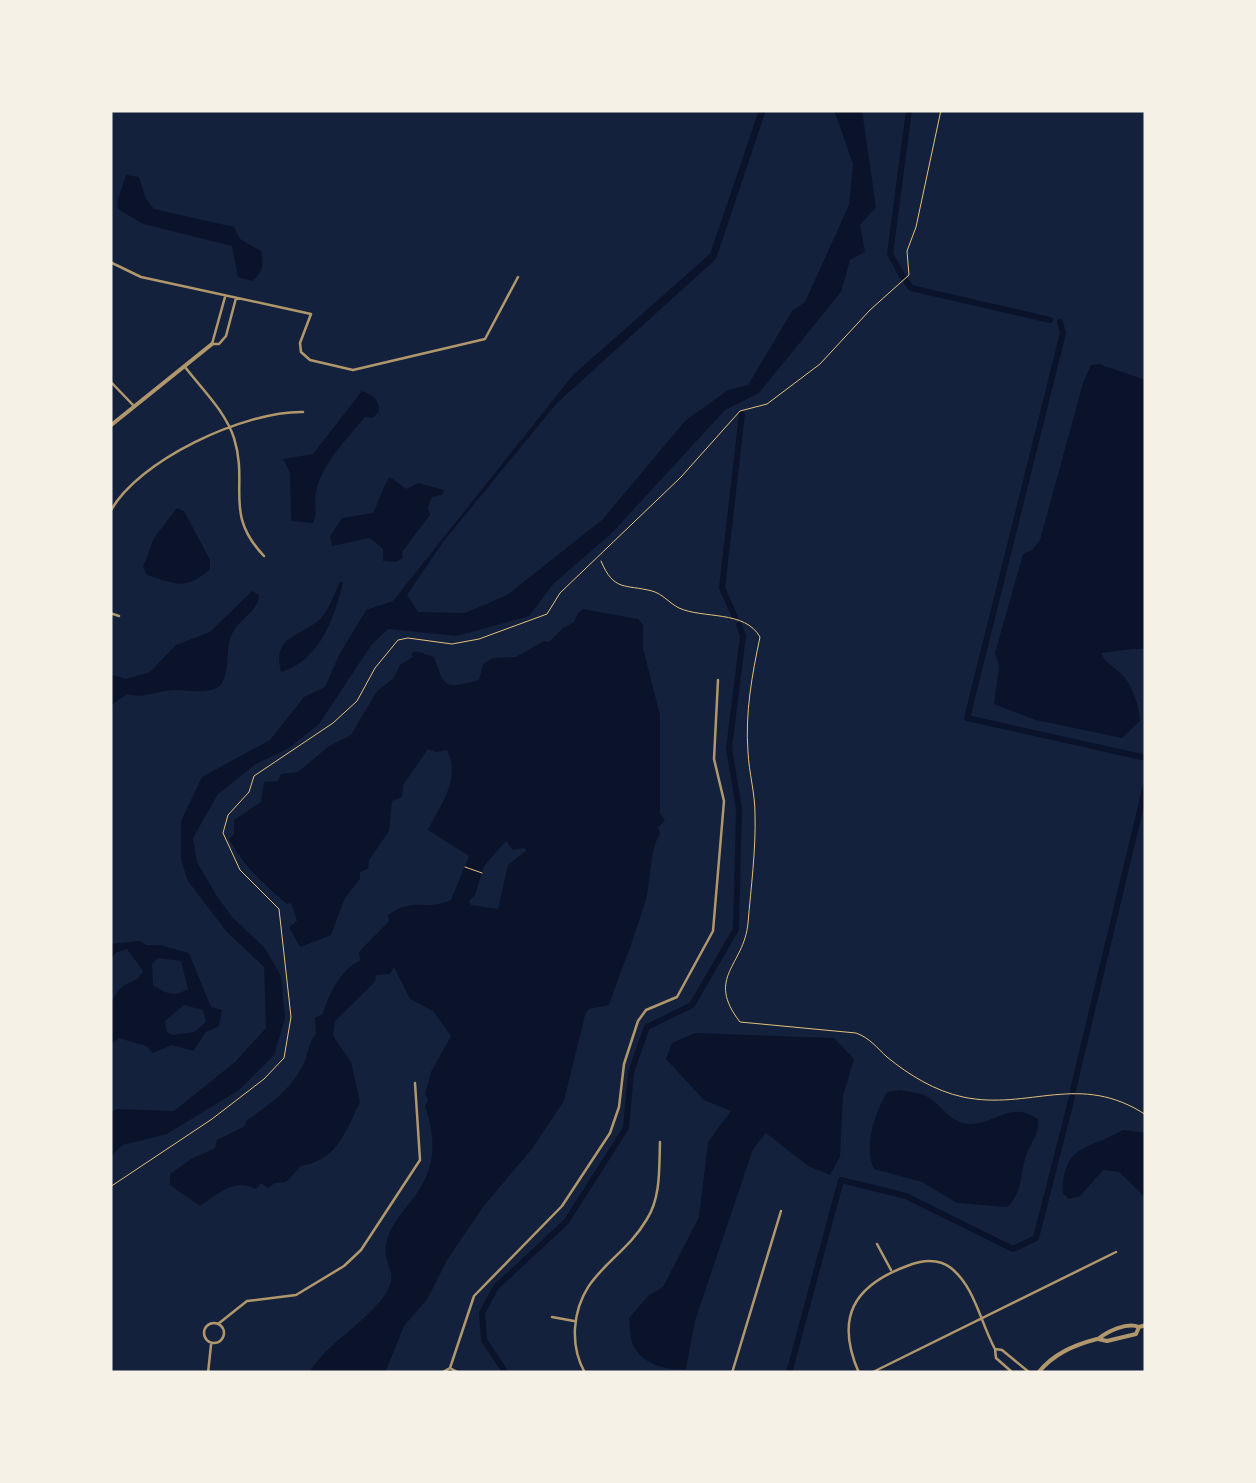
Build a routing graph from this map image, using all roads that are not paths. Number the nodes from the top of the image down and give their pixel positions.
1 (110, 262) edge
2 (518, 276) dead end
3 (226, 295) junction
4 (236, 298) junction
5 (212, 344) junction
6 (184, 366) junction
7 (110, 381) edge
8 (134, 406) junction
9 (303, 412) dead end
10 (110, 426) edge
11 (230, 428) junction
12 (110, 512) edge
13 (264, 556) dead end
14 (110, 614) edge
15 (120, 616) dead end
16 (718, 680) dead end
17 (415, 1083) dead end
18 (660, 1142) dead end
19 (782, 1211) dead end
20 (878, 1244) dead end
21 (1116, 1252) dead end
22 (891, 1272) junction
23 (552, 1318) dead end
24 (980, 1320) junction
25 (576, 1321) junction
26 (218, 1324) junction
27 (1143, 1326) edge
28 (211, 1343) junction
29 (995, 1349) junction
30 (450, 1368) junction
31 (208, 1373) edge
32 (441, 1373) edge
33 (459, 1373) edge
34 (586, 1373) edge
35 (732, 1373) edge
36 (858, 1373) edge
37 (871, 1373) edge
38 (1014, 1373) edge
39 (1030, 1373) edge
40 (1038, 1373) edge

1 - 3 street
2 - 4 street
3 - 4 street
3 - 5 street
4 - 5 street
5 - 6 street
6 - 8 street
6 - 11 street
7 - 8 street
8 - 10 street
9 - 11 street
11 - 12 street
11 - 13 street
14 - 15 street
16 - 30 street
17 - 26 street
18 - 25 street
19 - 35 street
20 - 22 street
21 - 24 street
22 - 24 street
22 - 36 street
23 - 25 street
24 - 29 street
24 - 37 street
25 - 34 street
26 - 28 street
26 - 28 street
27 - 40 street
28 - 31 street
29 - 38 street
29 - 39 street
30 - 32 street
30 - 33 street

